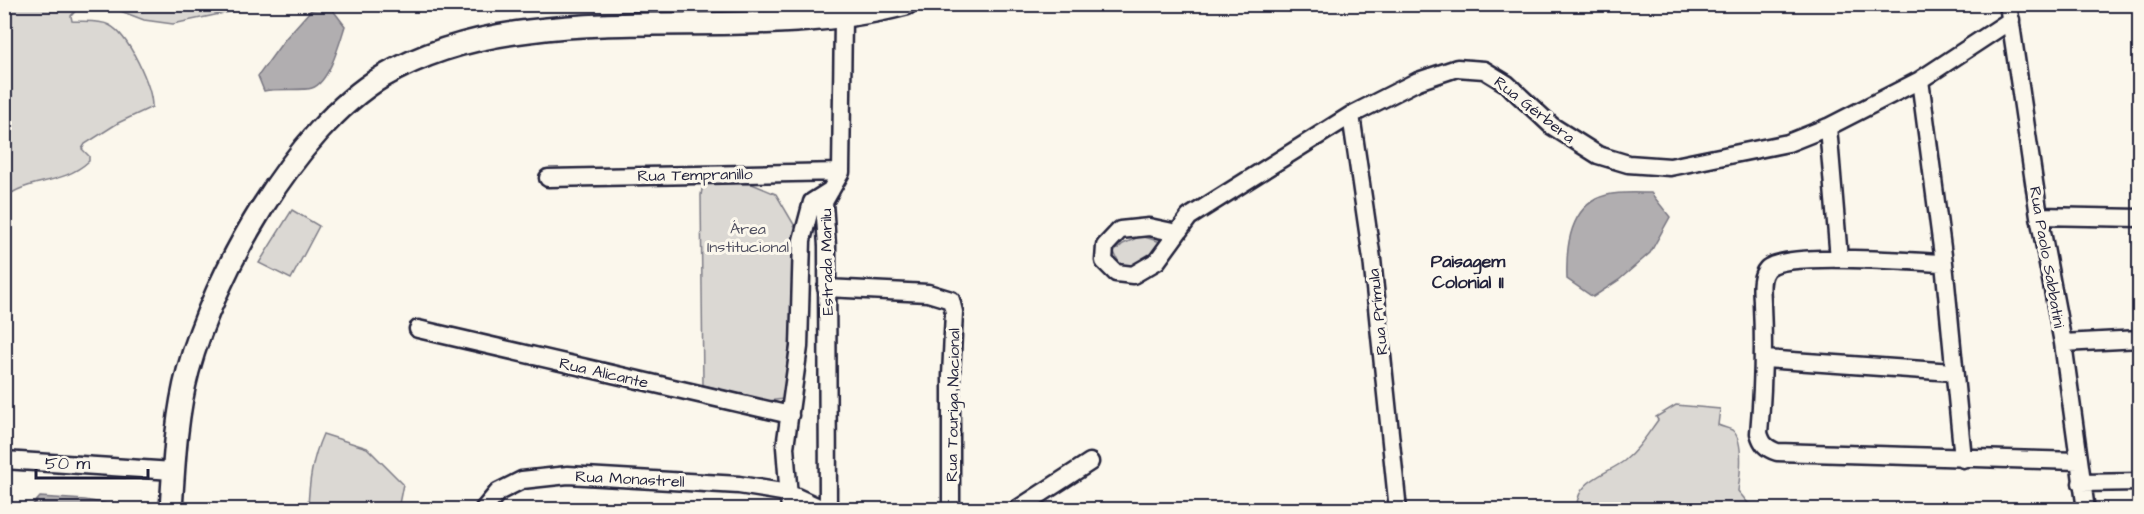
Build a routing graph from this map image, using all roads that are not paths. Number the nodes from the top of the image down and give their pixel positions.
1 (906, 4) edge
2 (2009, 12) edge
3 (843, 18) junction
4 (1920, 80) junction
5 (1351, 115) junction
6 (1828, 127) junction
7 (842, 172) junction
8 (548, 178) dead end
9 (834, 188) junction
10 (2039, 216) junction
11 (2139, 218) edge
12 (1178, 233) dead end
13 (1839, 259) junction
14 (1944, 263) junction
15 (826, 288) junction
16 (418, 329) dead end
17 (2139, 339) edge
18 (2063, 343) junction
19 (1765, 359) junction
20 (1953, 372) junction
21 (790, 415) junction
22 (1963, 459) junction
23 (4, 460) edge
24 (2078, 461) junction
25 (1090, 462) dead end
26 (173, 471) junction
27 (2139, 482) edge
28 (2081, 483) junction
29 (788, 493) junction
30 (171, 510) edge
31 (483, 510) edge
32 (790, 510) edge
33 (826, 510) edge
34 (951, 510) edge
35 (1016, 510) edge
36 (1398, 510) edge
37 (2086, 510) edge

1 - 3 main road
2 - 4 street, Rua Gérbera
2 - 10 street, Rua Paolo Sabbatini
3 - 7 street, Estrada Marilu
3 - 26 main road
4 - 6 street, Rua Gérbera
4 - 14 street
5 - 6 street, Rua Gérbera
5 - 12 street, Rua Gérbera
5 - 36 street, Rua Prímula
6 - 13 street
7 - 8 street, Rua Tempranillo
7 - 9 street, Estrada Marilu
9 - 15 street, Estrada Marilu
9 - 21 street
10 - 11 street
10 - 18 street, Rua Paolo Sabbatini
13 - 14 street
13 - 19 street
14 - 20 street
15 - 33 street, Estrada Marilu
15 - 34 street, Rua Touriga Nacional
16 - 21 street, Rua Alicante
17 - 18 street
18 - 24 street, Rua Paolo Sabbatini
19 - 20 street
19 - 22 street
20 - 22 street
21 - 29 street
22 - 24 street
23 - 26 street
24 - 28 street, Rua Paolo Sabbatini
25 - 35 street
26 - 30 main road
27 - 28 street
28 - 37 street, Rua Paolo Sabbatini
29 - 31 street, Rua Monastrell
29 - 32 street
29 - 33 street, Rua Monastrell

